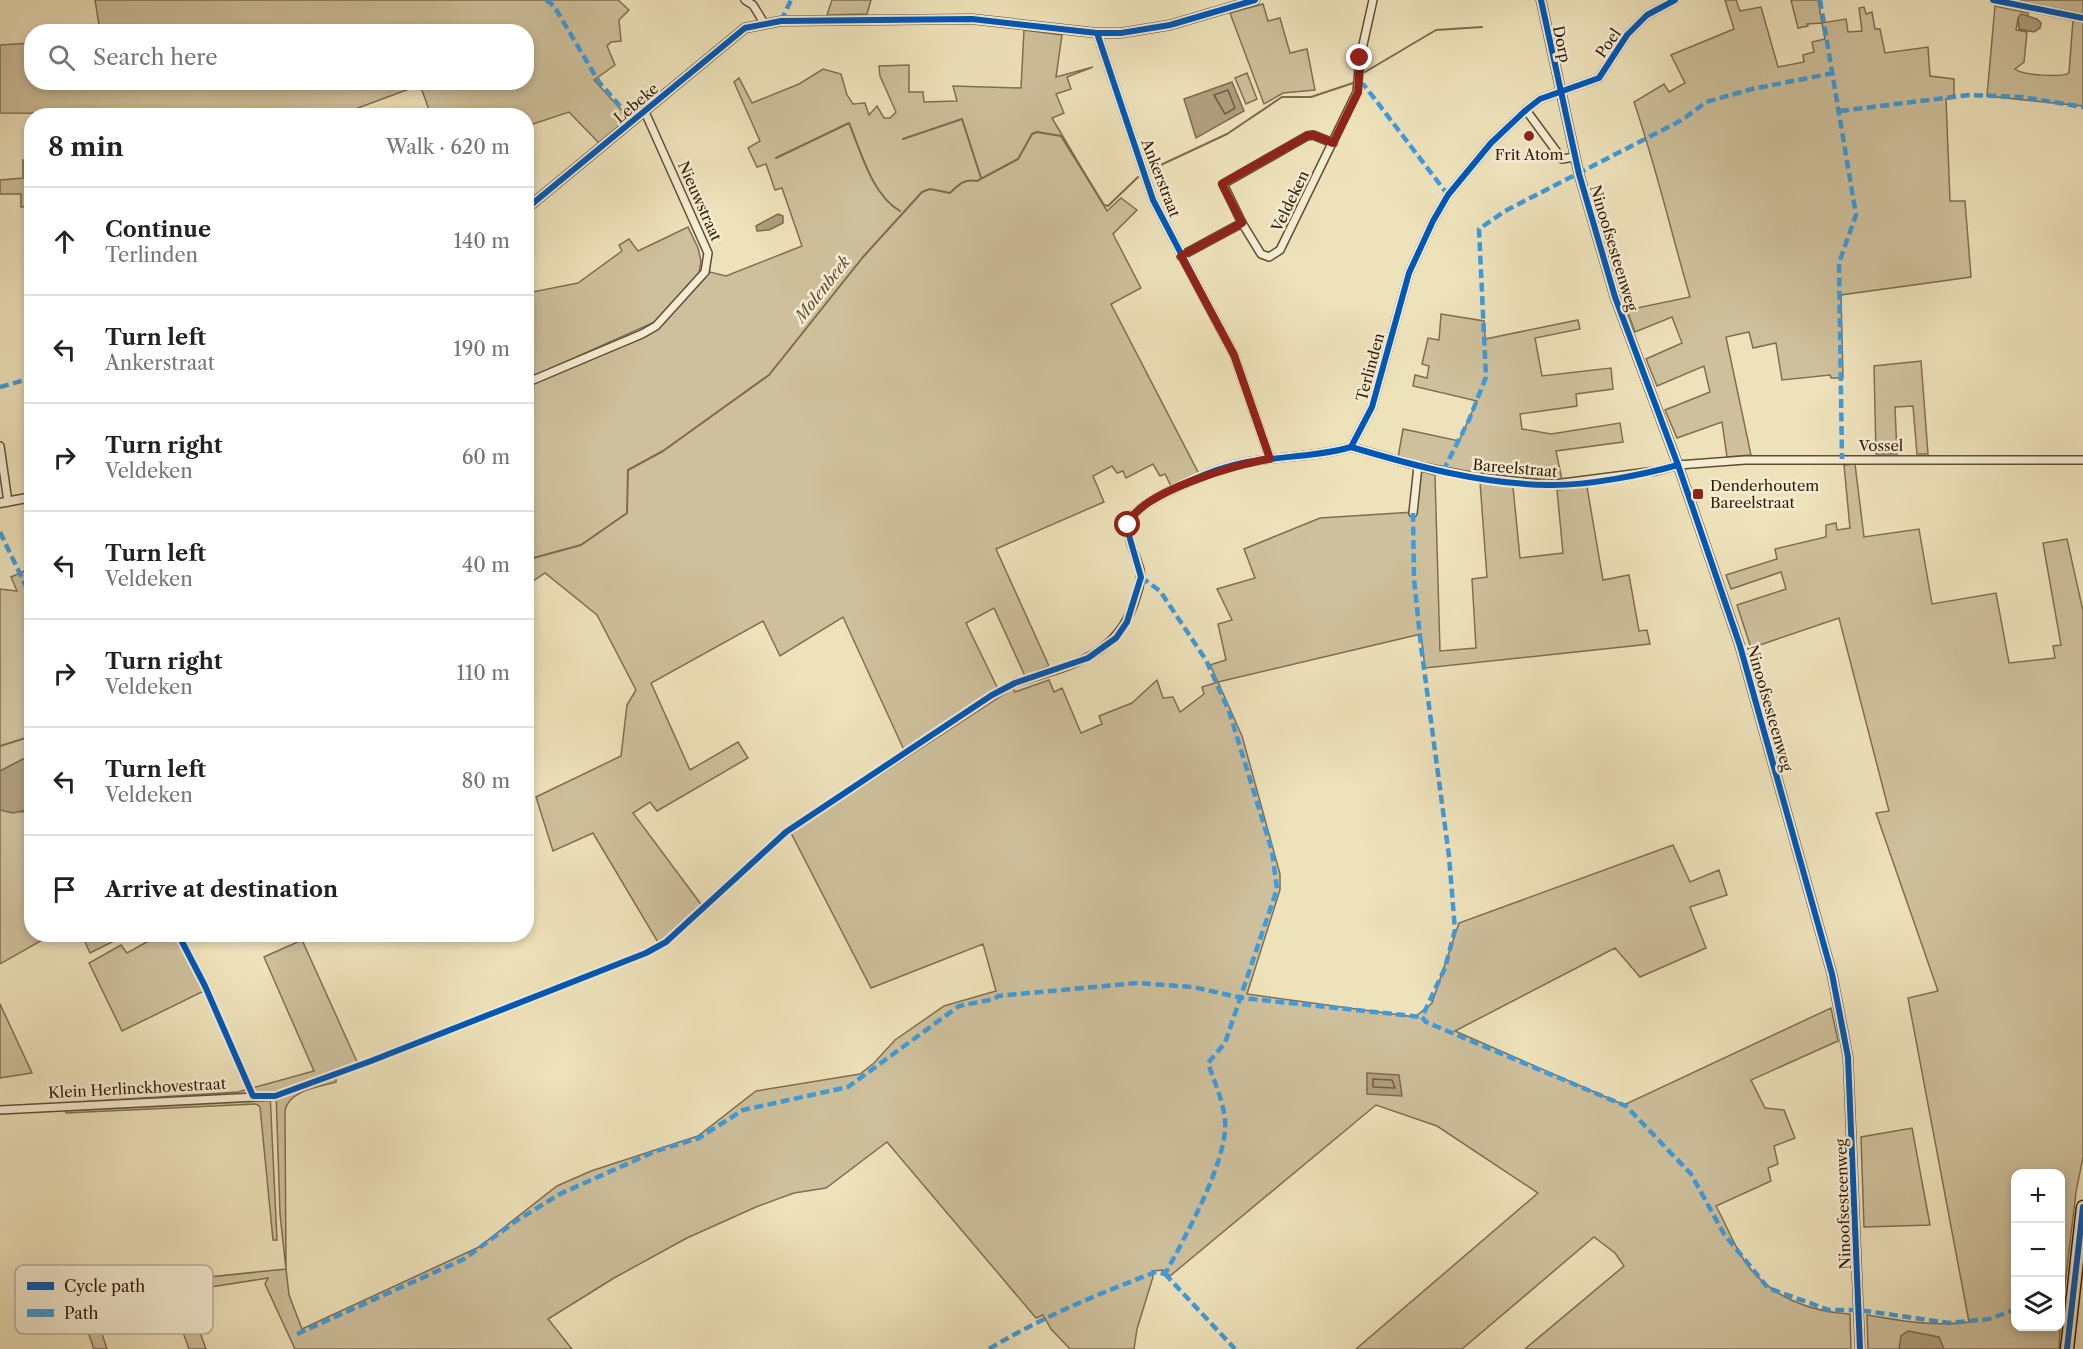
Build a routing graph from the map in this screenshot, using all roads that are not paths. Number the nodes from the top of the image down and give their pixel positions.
1 (745, 0) edge
2 (1255, 0) edge
3 (1373, 0) edge
4 (1541, 0) edge
5 (1675, 0) edge
6 (1993, 0) edge
7 (2083, 18) edge
8 (764, 23) junction
9 (1097, 33) junction
10 (1560, 94) junction
11 (1526, 110) junction
12 (645, 112) junction
13 (1333, 143) junction
14 (1575, 157) junction
15 (534, 202) edge
16 (1242, 223) junction
17 (1181, 256) junction
18 (534, 379) edge
19 (0, 447) edge
20 (1351, 447) junction
21 (1270, 459) junction
22 (2083, 460) edge
23 (1678, 465) junction
24 (1418, 466) junction
25 (24, 498) edge
26 (4, 502) edge
27 (1413, 513) dead end
28 (1015, 683) dead end
29 (275, 1095) dead end
30 (0, 1110) edge
31 (2083, 1207) edge
32 (1860, 1349) edge
33 (2067, 1349) edge

1 - 8 street
2 - 9 street
3 - 13 street, Veldeken
4 - 10 street, Dorp
5 - 10 street, Poel
6 - 7 street
8 - 9 street
8 - 12 street, Lebeke
9 - 17 street, Ankerstraat
10 - 11 street, Terlinden
10 - 14 street, Ninoofsesteenweg
11 - 14 street
11 - 20 street, Terlinden
12 - 15 street, Lebeke
12 - 18 street, Nieuwstraat
13 - 16 street, Veldeken
13 - 16 street, Veldeken
14 - 23 street, Ninoofsesteenweg
16 - 17 street
17 - 21 street, Ankerstraat
19 - 26 street
20 - 21 street
20 - 24 street, Bareelstraat
21 - 28 street
22 - 23 street, Vossel
23 - 24 street, Bareelstraat
23 - 32 street, Ninoofsesteenweg
24 - 27 street
25 - 26 street
29 - 30 street, Klein Herlinckhovestraat
31 - 33 highway

